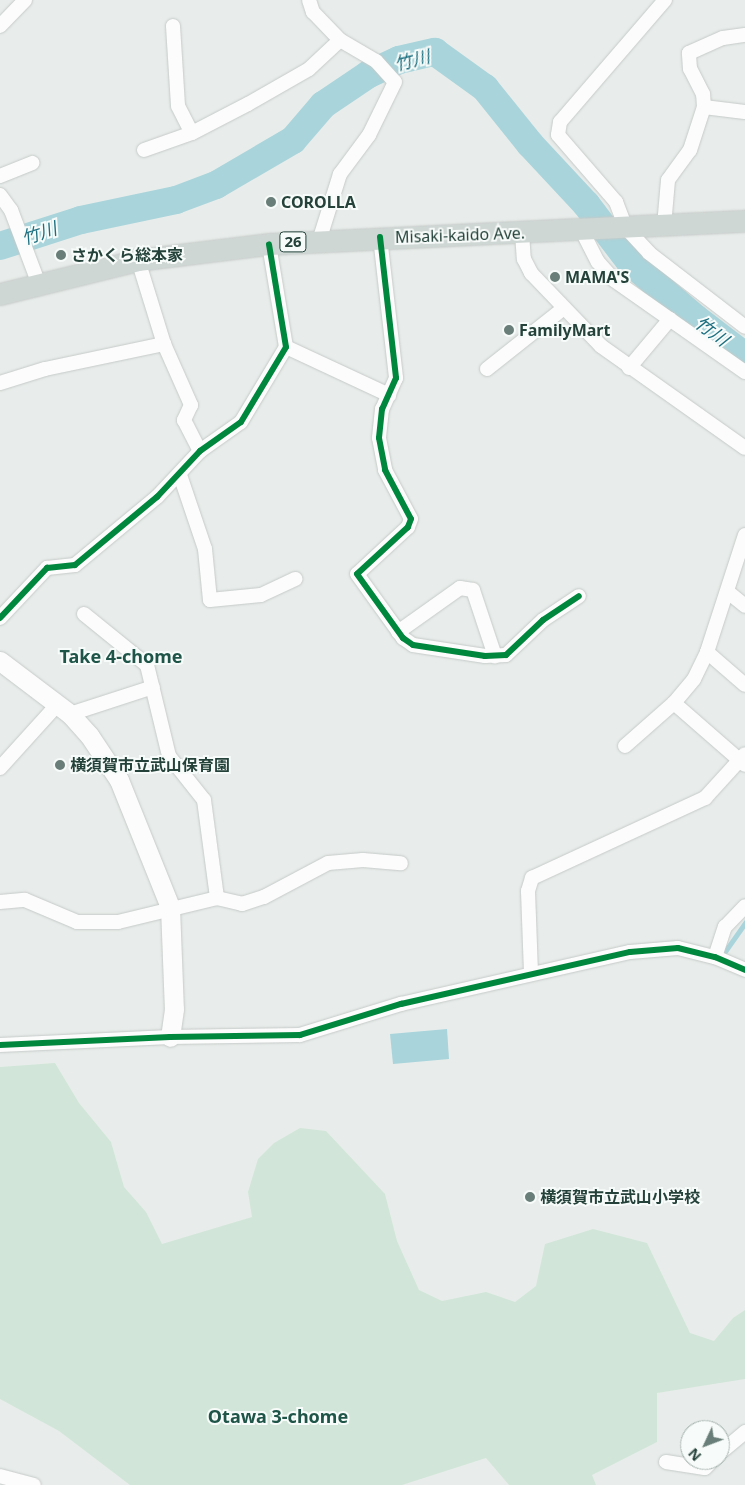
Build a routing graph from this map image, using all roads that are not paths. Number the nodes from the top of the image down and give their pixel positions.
1 (25, 0) edge
2 (309, 0) edge
3 (665, 0) edge
4 (0, 26) edge
5 (173, 26) dead end
6 (745, 35) edge
7 (340, 40) junction
8 (704, 107) junction
9 (745, 112) edge
10 (192, 133) junction
11 (144, 150) dead end
12 (33, 163) dead end
13 (0, 176) edge
14 (0, 195) edge
15 (745, 221) edge
16 (664, 226) junction
17 (626, 228) junction
18 (586, 229) junction
19 (522, 233) junction
20 (380, 237) junction
21 (319, 241) junction
22 (269, 244) junction
23 (138, 260) junction
24 (38, 282) junction
25 (0, 294) edge
26 (564, 308) junction
27 (670, 319) junction
28 (745, 327) edge
29 (164, 344) junction
30 (286, 347) junction
31 (629, 368) junction
32 (487, 369) dead end
33 (745, 372) edge
34 (0, 383) edge
35 (389, 395) junction
36 (745, 448) edge
37 (200, 451) junction
38 (180, 475) junction
39 (745, 535) edge
40 (296, 579) dead end
41 (728, 592) junction
42 (579, 596) dead end
43 (745, 606) edge
44 (84, 614) dead end
45 (0, 618) edge
46 (398, 632) junction
47 (707, 652) junction
48 (495, 656) junction
49 (0, 661) edge
50 (745, 685) edge
51 (153, 687) junction
52 (674, 703) junction
53 (64, 709) junction
54 (625, 746) dead end
55 (743, 760) edge
56 (0, 768) edge
57 (401, 863) dead end
58 (218, 898) junction
59 (0, 902) edge
60 (745, 906) edge
61 (170, 907) junction
62 (714, 957) junction
63 (745, 970) edge
64 (531, 973) junction
65 (170, 1036) junction
66 (0, 1045) edge
67 (745, 1432) edge
68 (730, 1445) edge
69 (666, 1462) dead end
70 (680, 1464) edge
71 (0, 1476) edge
72 (34, 1485) edge

1 - 4 street
2 - 7 street
3 - 17 street
5 - 10 street
6 - 8 street
7 - 10 street
7 - 21 street
8 - 9 street
8 - 16 street
10 - 11 street
12 - 13 street
14 - 24 street
15 - 16 main road, Misaki-kaido Ave. / 26
16 - 17 main road, Misaki-kaido Ave. / 26
17 - 18 main road, Misaki-kaido Ave. / 26
17 - 28 street
18 - 19 main road, Misaki-kaido Ave. / 26
18 - 27 street
19 - 20 main road, Misaki-kaido Ave. / 26
19 - 26 street
20 - 21 main road, Misaki-kaido Ave. / 26
20 - 35 street
21 - 22 main road, Misaki-kaido Ave. / 26
22 - 23 main road, Misaki-kaido Ave. / 26
22 - 30 street
23 - 24 main road, Misaki-kaido Ave. / 26
23 - 29 street
24 - 25 main road, Misaki-kaido Ave. / 26
26 - 31 street
26 - 32 street
27 - 31 street
27 - 33 street
29 - 34 street
29 - 37 street
30 - 35 street
30 - 37 street
31 - 36 street
35 - 46 street
37 - 38 street
38 - 40 street
38 - 45 street
39 - 41 street
41 - 43 street
41 - 47 street
42 - 48 street
44 - 51 street
46 - 48 street
46 - 48 street
47 - 50 street
47 - 52 street
49 - 53 street
51 - 53 street
51 - 58 street
52 - 54 street
52 - 55 street
53 - 56 street
53 - 61 street
55 - 64 street
57 - 58 street
58 - 61 street
59 - 61 street
60 - 62 street
61 - 65 street
62 - 63 street
62 - 64 street
64 - 65 street
65 - 66 street
67 - 68 street
69 - 70 street
71 - 72 street

